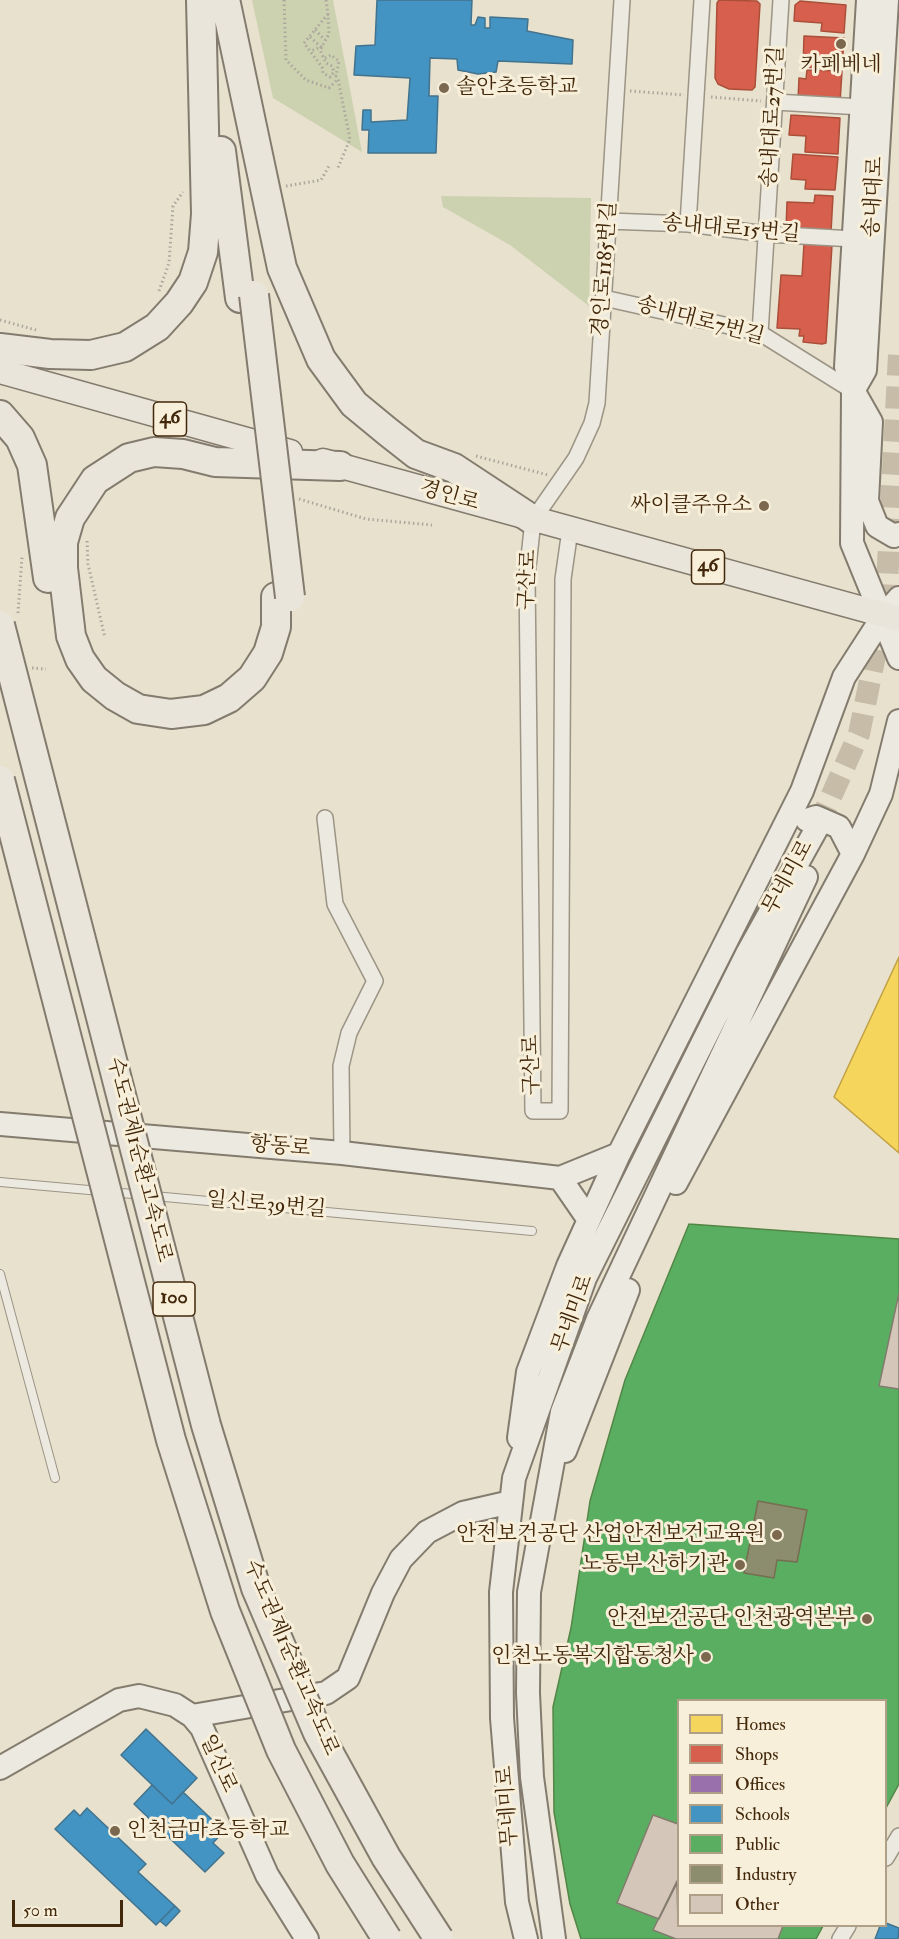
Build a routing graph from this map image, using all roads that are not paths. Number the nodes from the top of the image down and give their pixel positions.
1 (622, 0) edge
2 (702, 0) edge
3 (781, 0) edge
4 (868, 0) edge
5 (887, 0) edge
6 (214, 1) edge
7 (774, 102) junction
8 (862, 107) junction
9 (609, 221) junction
10 (688, 224) junction
11 (766, 234) junction
12 (854, 239) junction
13 (604, 298) junction
14 (760, 333) junction
15 (0, 348) edge
16 (0, 371) edge
17 (853, 391) junction
18 (0, 415) edge
19 (340, 466) junction
20 (533, 520) junction
21 (570, 530) junction
22 (899, 534) edge
23 (283, 597) junction
24 (894, 611) edge
25 (9, 623) edge
26 (899, 658) edge
27 (899, 721) edge
28 (0, 780) edge
29 (325, 818) dead end
30 (780, 835) junction
31 (853, 854) junction
32 (0, 1124) edge
33 (342, 1154) junction
34 (619, 1154) junction
35 (560, 1178) junction
36 (0, 1182) edge
37 (589, 1220) junction
38 (532, 1231) dead end
39 (0, 1274) edge
40 (10, 1315) junction
41 (0, 1317) edge
42 (514, 1478) junction
43 (55, 1479) dead end
44 (549, 1492) junction
45 (511, 1502) junction
46 (192, 1716) junction
47 (0, 1768) edge
48 (899, 1836) edge
49 (887, 1855) edge
50 (307, 1939) edge
51 (387, 1939) edge
52 (439, 1939) edge
53 (526, 1939) edge
54 (554, 1939) edge

1 - 9 street, 경인로1185번길
2 - 10 street
3 - 7 street, 송내대로27번길
4 - 8 main road, 송내대로
5 - 17 main road, 송내대로
6 - 15 highway
6 - 20 highway
6 - 23 highway, bridge
7 - 8 street
7 - 11 street, 송내대로27번길
8 - 12 main road, 송내대로
9 - 10 street, 송내대로15번길
9 - 13 street, 경인로1185번길
10 - 11 street, 송내대로15번길
11 - 12 street, 송내대로15번길
11 - 14 street, 송내대로27번길
12 - 17 main road, 송내대로
13 - 14 street, 송내대로7번길
13 - 20 street, 경인로1185번길
14 - 17 street, 송내대로7번길
16 - 19 main road, 경인로 / 46
17 - 22 main road
17 - 24 main road, 송내대로
18 - 23 highway
19 - 20 main road, 경인로 / 46
19 - 23 highway
20 - 21 main road, 경인로 / 46
20 - 21 street, 구산로
21 - 24 main road, 경인로 / 46
24 - 26 main road, 송내대로
24 - 30 main road
25 - 52 highway, 수도권제1순환고속도로 / 100, bridge
27 - 31 main road
28 - 51 highway, 수도권제1순환고속도로 / 100, bridge
29 - 33 street
30 - 31 main road
30 - 34 main road
31 - 44 main road
32 - 33 main road, 항동로
33 - 35 main road, 항동로
34 - 35 main road, 항동로
34 - 37 main road
35 - 37 main road
36 - 38 lane, 일신로39번길
37 - 42 main road
39 - 40 lane
40 - 41 lane
40 - 43 lane
42 - 44 main road, 무네미로
42 - 45 main road, 무네미로
44 - 54 main road, 무네미로
45 - 46 main road
45 - 53 main road, 무네미로
46 - 47 main road, 일신로
46 - 50 main road, 일신로
48 - 49 street

